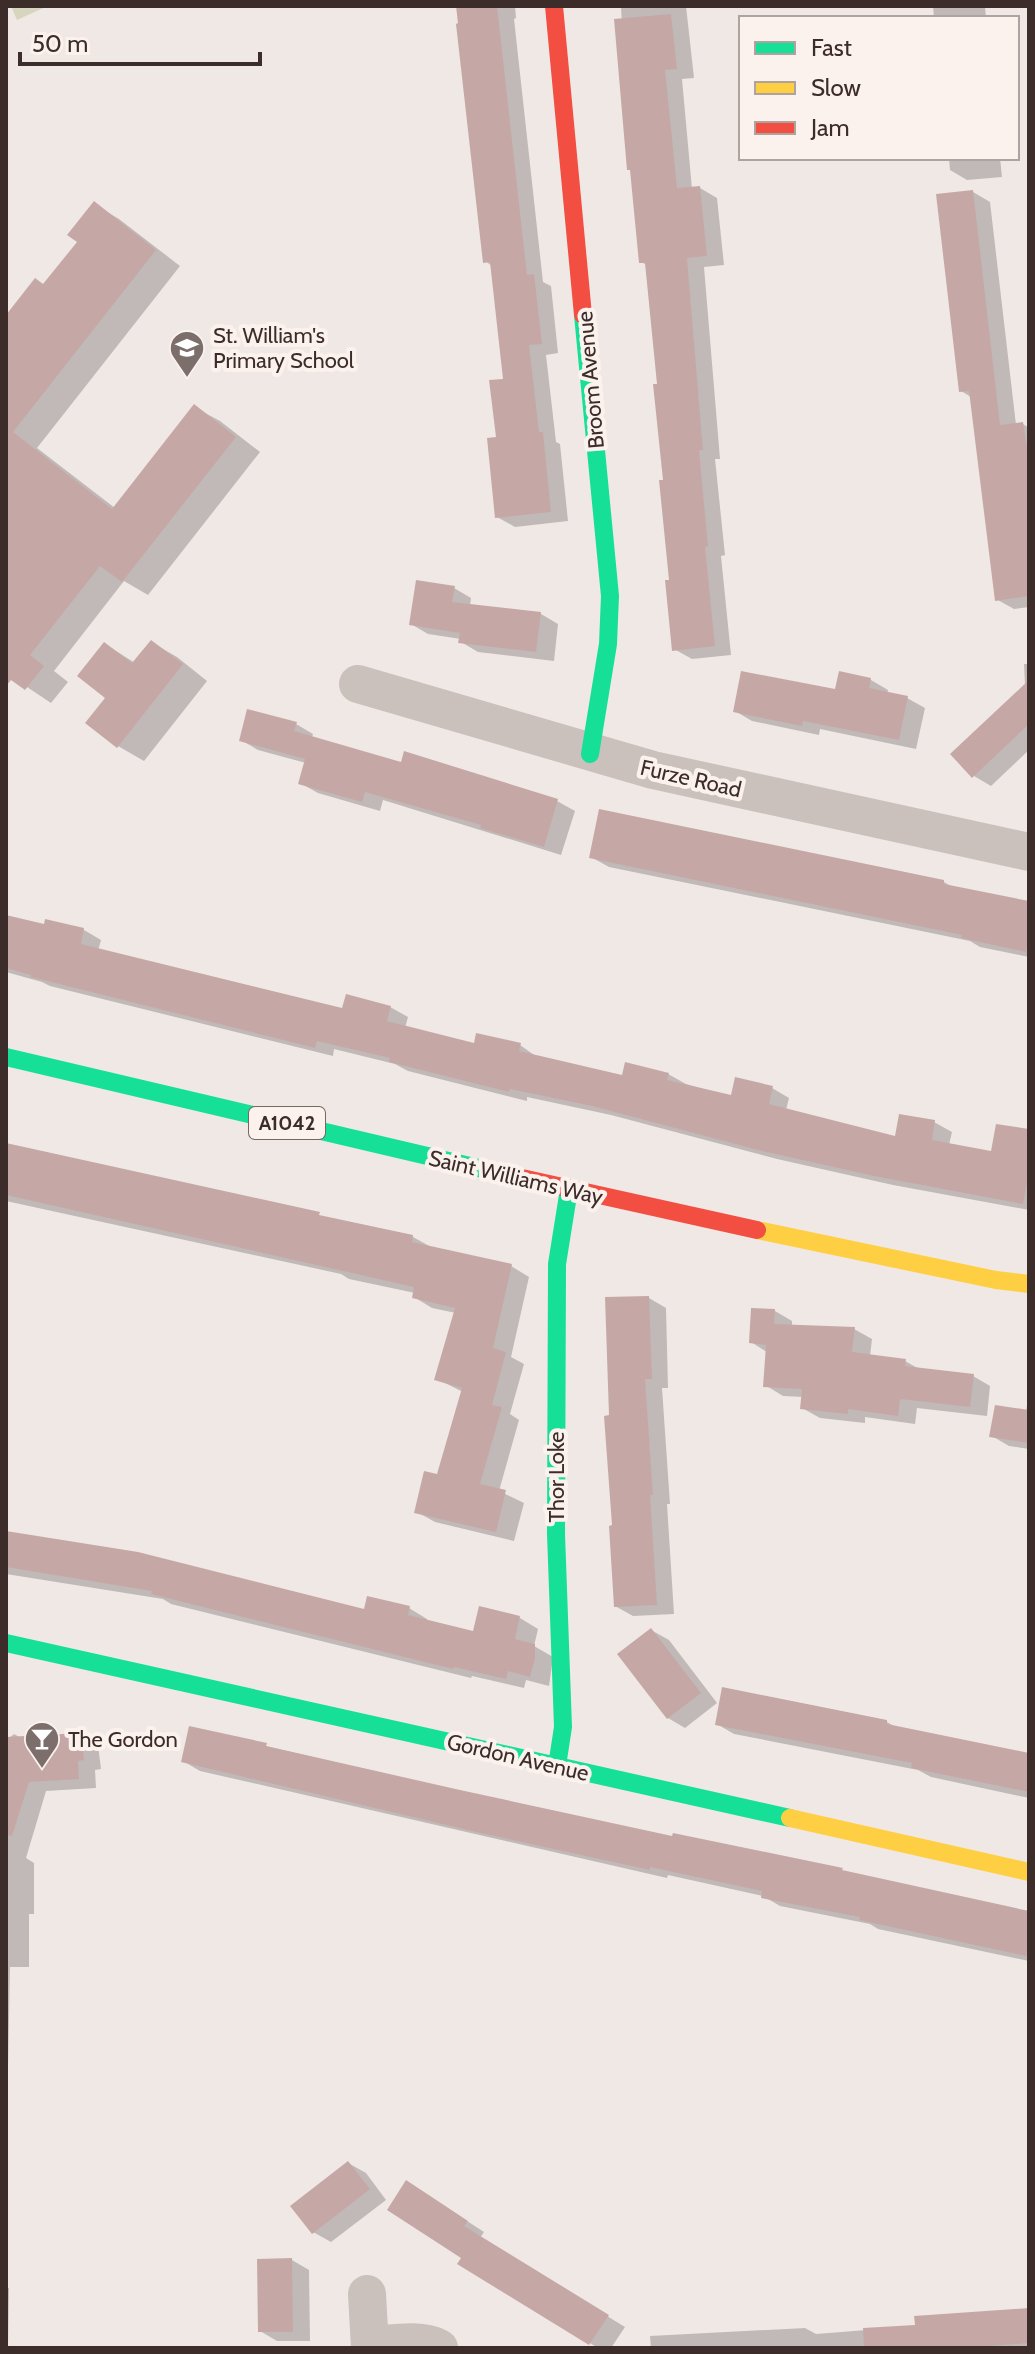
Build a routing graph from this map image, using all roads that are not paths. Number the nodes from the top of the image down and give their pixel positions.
1 (554, 6) edge
2 (358, 684) dead end
3 (590, 754) junction
4 (1029, 852) edge
5 (6, 1057) edge
6 (569, 1189) junction
7 (1029, 1284) edge
8 (6, 1643) edge
9 (557, 1766) junction
10 (1029, 1872) edge
11 (367, 2294) dead end
12 (370, 2346) edge
13 (439, 2348) edge

1 - 3 main road, Broom Avenue
2 - 3 street, Furze Road
3 - 4 street, Furze Road
5 - 6 main road, Saint Williams Way / A1042
6 - 7 main road, Saint Williams Way / A1042
6 - 9 main road, Thor Loke
8 - 9 main road, Gordon Avenue
9 - 10 main road, Gordon Avenue
11 - 12 street
12 - 13 street

